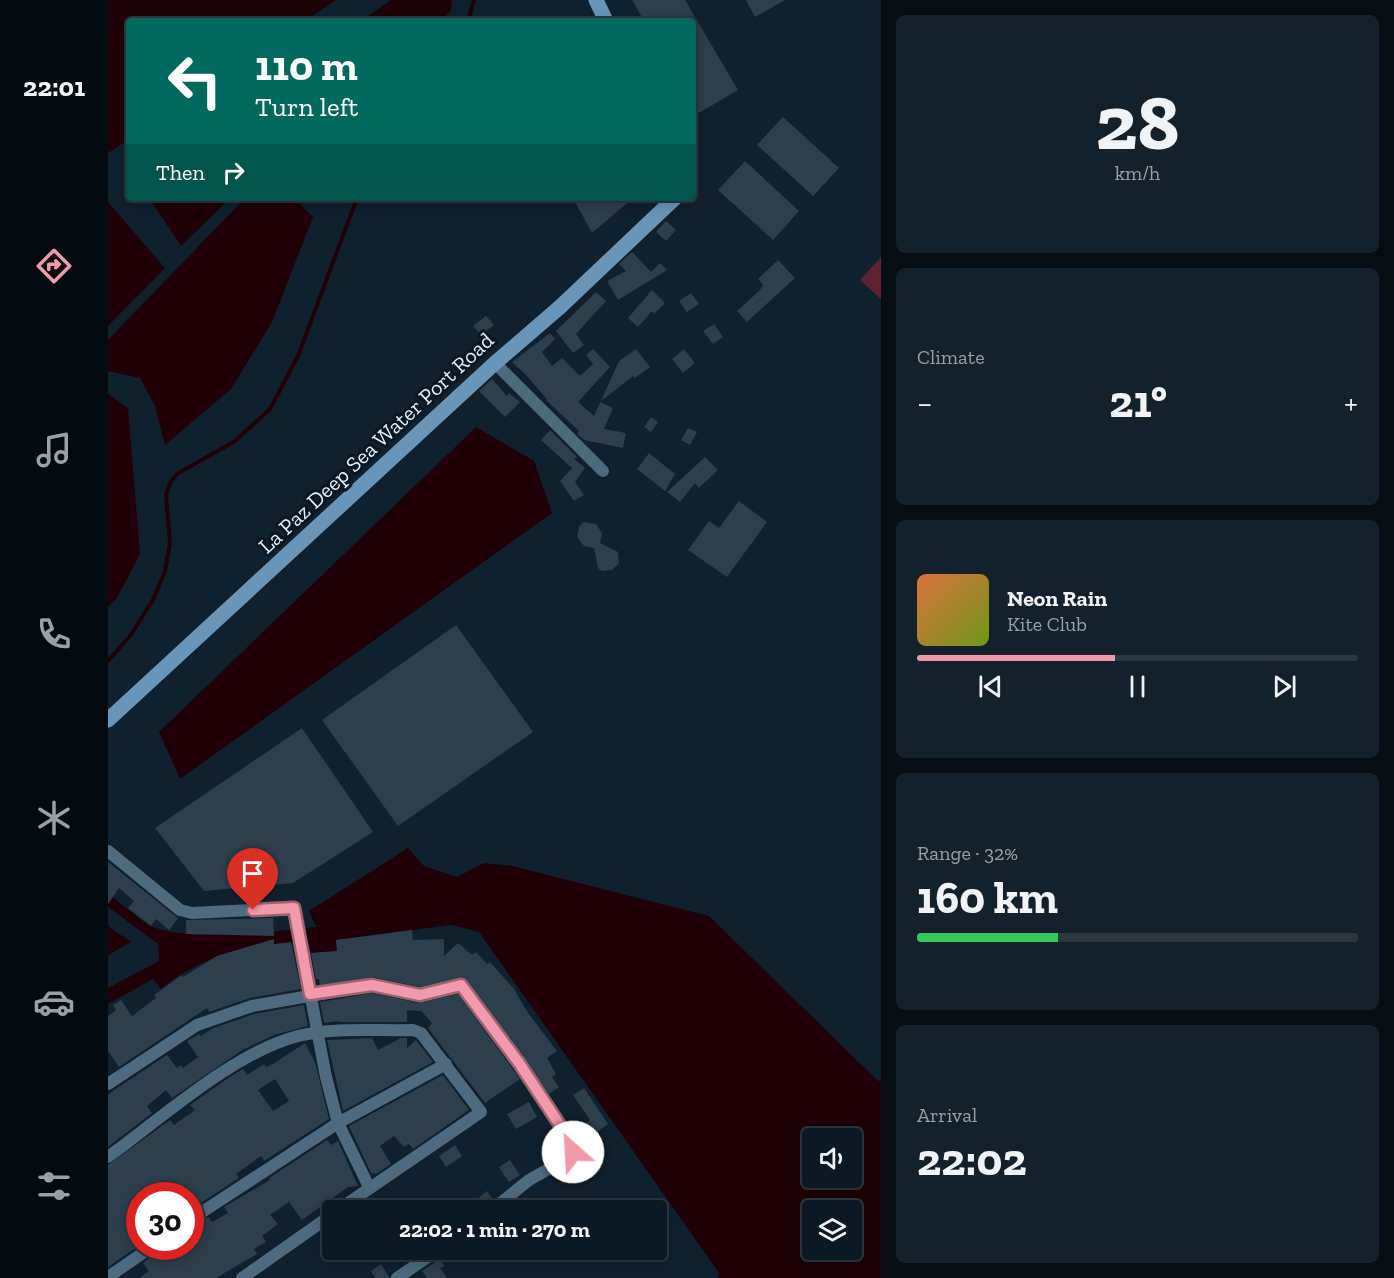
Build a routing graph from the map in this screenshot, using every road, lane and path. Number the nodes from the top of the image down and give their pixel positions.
1 (596, 0) edge
2 (605, 18) edge
3 (672, 201) edge
4 (495, 363) junction
5 (603, 471) dead end
6 (108, 720) edge
7 (108, 851) edge
8 (310, 994) junction
9 (318, 1033) junction
10 (446, 1064) junction
11 (108, 1084) edge
12 (338, 1123) junction
13 (108, 1157) edge
14 (369, 1187) junction
15 (351, 1200) edge
16 (504, 1200) edge
17 (204, 1211) edge
18 (322, 1222) edge
19 (133, 1260) edge
20 (423, 1260) edge
21 (108, 1277) edge
22 (243, 1278) edge
23 (397, 1278) edge

1 - 2 main road
3 - 4 main road, La Paz Deep Sea Water Port Road
4 - 5 street
4 - 6 main road, La Paz Deep Sea Water Port Road
7 - 8 street
8 - 9 street
8 - 11 street
8 - 16 street
9 - 10 street
9 - 12 street
9 - 13 street
10 - 12 street
10 - 14 street
12 - 14 street
12 - 17 street
14 - 15 street
18 - 22 street
19 - 21 street
20 - 23 street

